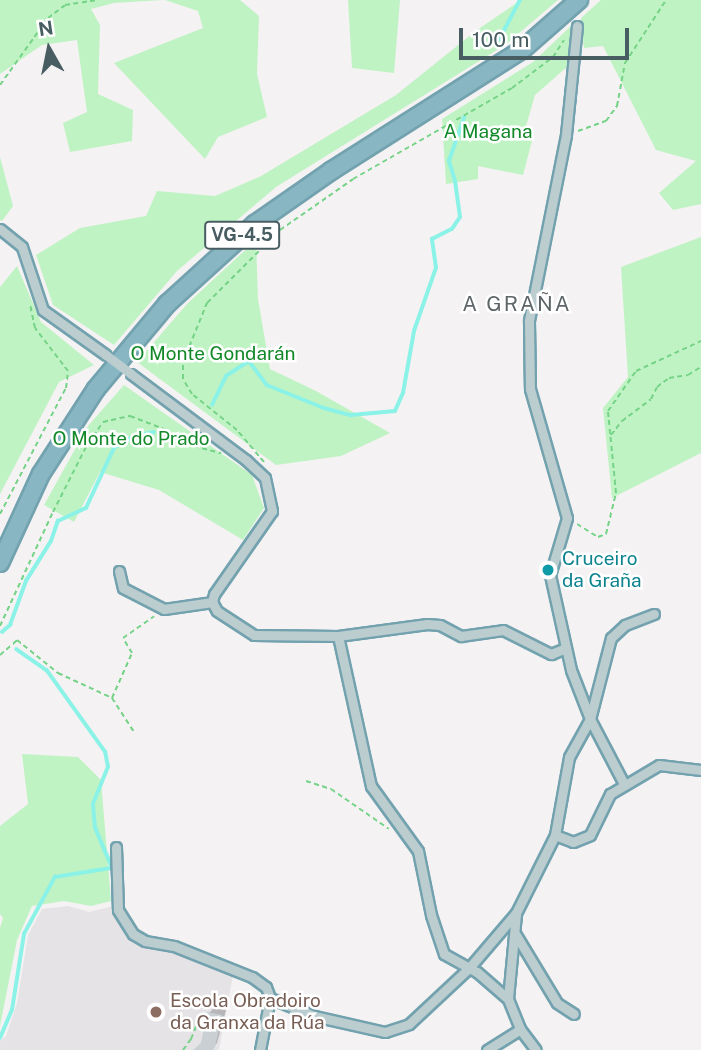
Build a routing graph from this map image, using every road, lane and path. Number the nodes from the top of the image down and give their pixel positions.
1 (96, 0) edge
2 (579, 0) edge
3 (667, 0) edge
4 (577, 29) joint
5 (0, 85) edge
6 (449, 125) junction
7 (456, 135) dead end
8 (566, 135) junction
9 (0, 229) edge
10 (37, 292) junction
11 (701, 341) edge
12 (701, 367) edge
13 (611, 435) junction
14 (237, 453) junction
15 (265, 478) junction
16 (0, 514) edge
17 (566, 518) junction
18 (0, 563) edge
19 (119, 571) dead end
20 (212, 601) junction
21 (164, 609) junction
22 (654, 614) dead end
23 (0, 626) edge
24 (338, 636) junction
25 (566, 648) junction
26 (0, 655) edge
27 (112, 698) junction
28 (590, 719) junction
29 (134, 732) dead end
30 (701, 770) edge
31 (306, 781) dead end
32 (624, 784) junction
33 (408, 835) junction
34 (555, 835) junction
35 (116, 847) dead end
36 (516, 913) junction
37 (516, 935) junction
38 (469, 968) junction
39 (270, 998) junction
40 (508, 999) junction
41 (201, 1014) dead end
42 (574, 1014) dead end
43 (520, 1029) junction
44 (183, 1050) edge
45 (260, 1050) edge
46 (486, 1050) edge
47 (536, 1050) edge

1 - 5 path
2 - 18 highway, VG-4.5
3 - 8 path
4 - 6 path
4 - 8 street
6 - 7 path
6 - 15 path
8 - 17 street
9 - 10 street
10 - 14 street, bridge
10 - 16 path
11 - 13 path
12 - 13 path
13 - 17 path
14 - 15 street
14 - 23 path
15 - 20 street
17 - 25 street
19 - 21 street
20 - 21 street
20 - 24 street
21 - 27 path
22 - 28 street
24 - 25 street
24 - 33 street
25 - 28 street
26 - 27 path
27 - 29 path
28 - 32 street
28 - 34 street
30 - 32 street
31 - 33 path
32 - 34 street
33 - 38 street
34 - 36 street
35 - 39 street
36 - 37 street
36 - 38 street
37 - 40 street
37 - 42 street
38 - 39 street
38 - 40 street
39 - 45 street
40 - 43 street
41 - 44 path
43 - 46 street
43 - 47 street

